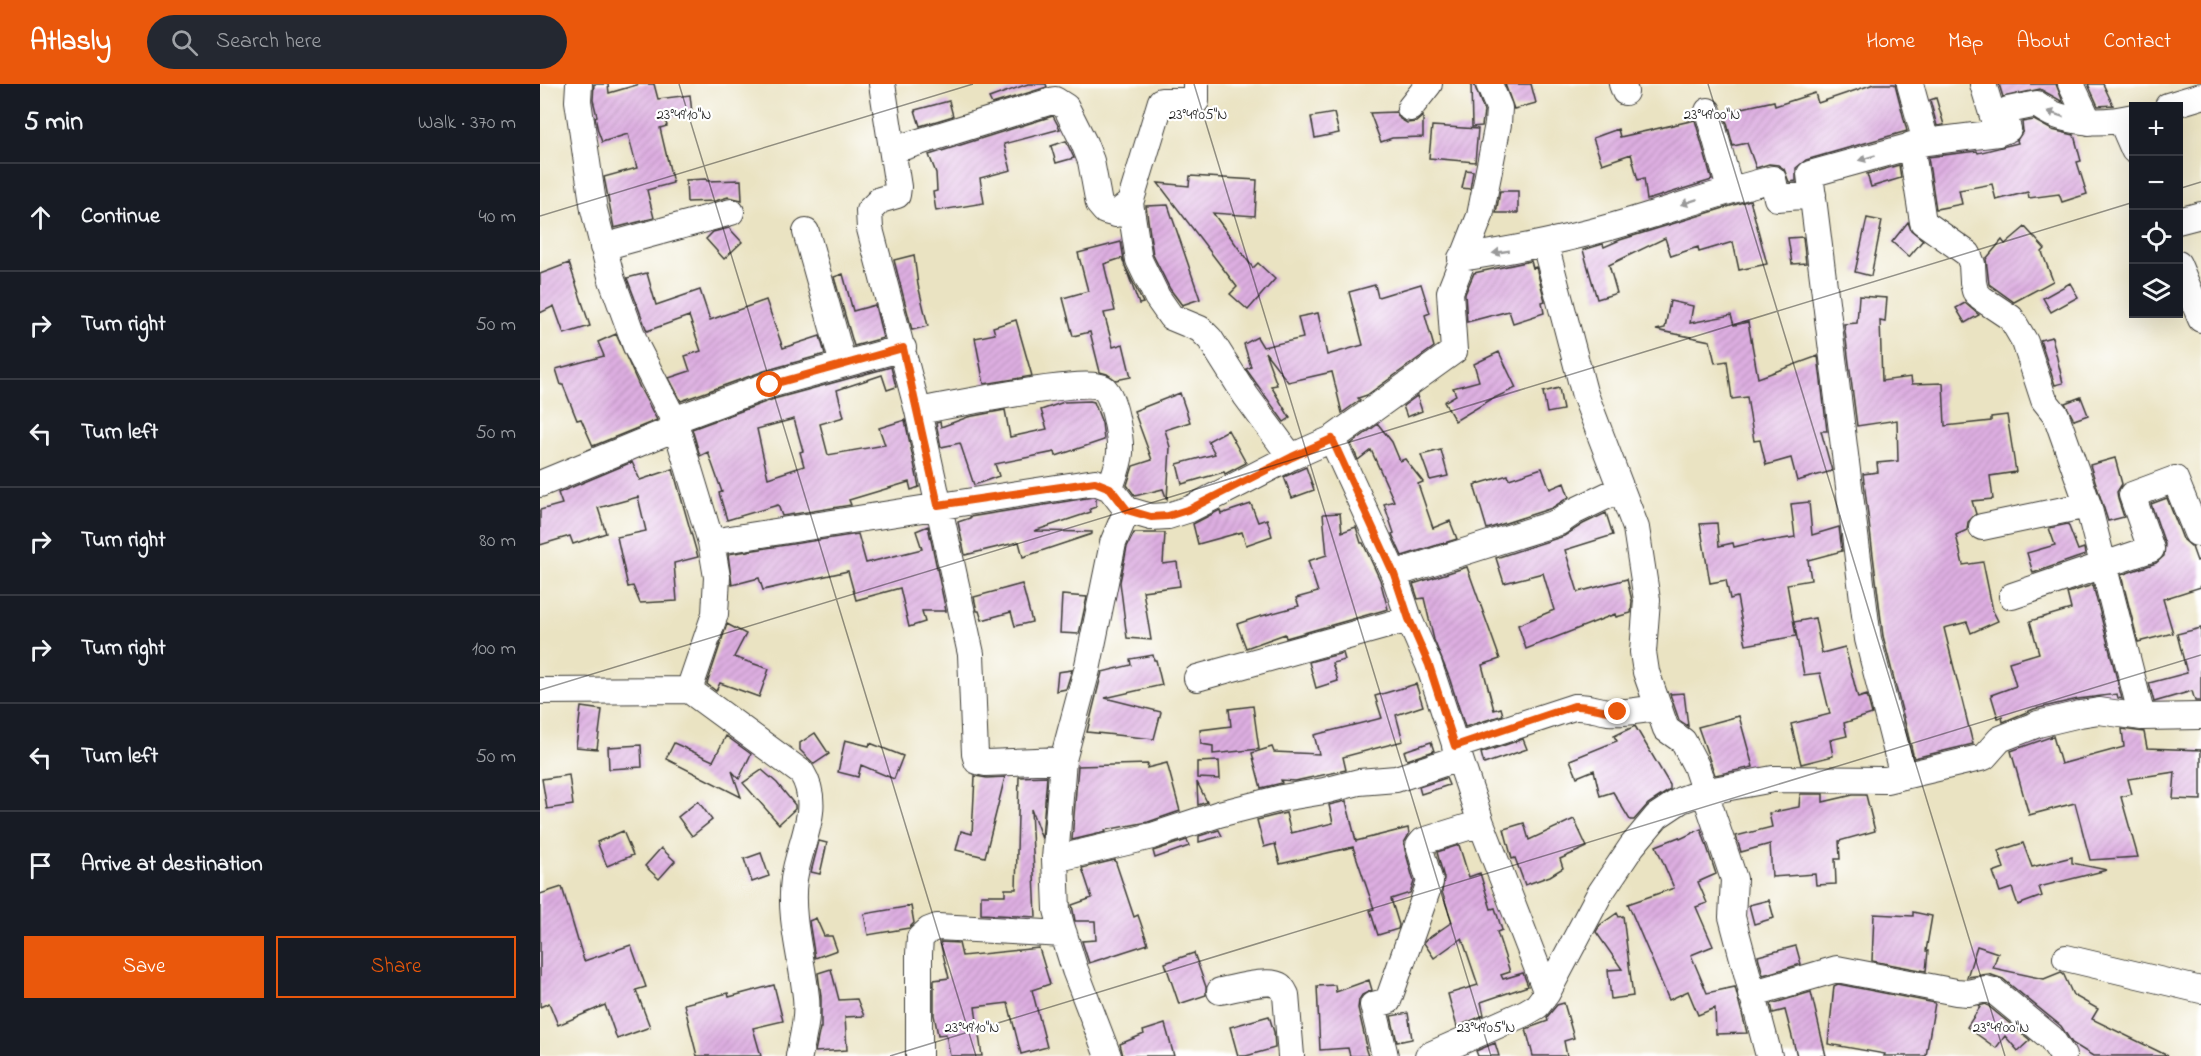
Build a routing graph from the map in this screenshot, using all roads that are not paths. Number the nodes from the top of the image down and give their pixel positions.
1 (579, 84) edge
2 (882, 84) edge
3 (1196, 84) edge
4 (1429, 84) edge
5 (1489, 84) edge
6 (1910, 84) edge
7 (1983, 84) edge
8 (2071, 84) edge
9 (2201, 96) edge
10 (2181, 102) edge
11 (1410, 108) dead end
12 (1708, 111) dead end
13 (2127, 118) edge
14 (2089, 122) junction
15 (1998, 133) junction
16 (1918, 143) junction
17 (893, 150) junction
18 (1811, 184) junction
19 (1730, 189) junction
20 (1131, 203) junction
21 (731, 212) dead end
22 (2201, 215) edge
23 (2183, 220) edge
24 (806, 232) dead end
25 (1545, 244) junction
26 (603, 247) junction
27 (1461, 258) junction
28 (2183, 276) edge
29 (2201, 318) edge
30 (903, 348) junction
31 (843, 364) junction
32 (918, 411) junction
33 (675, 424) junction
34 (1332, 439) junction
35 (1292, 457) junction
36 (540, 484) edge
37 (1110, 488) junction
38 (1621, 489) junction
39 (938, 505) junction
40 (2088, 505) junction
41 (1127, 510) junction
42 (1983, 527) dead end
43 (2201, 532) edge
44 (711, 542) junction
45 (2104, 567) junction
46 (1394, 574) junction
47 (2012, 596) dead end
48 (1409, 619) junction
49 (1197, 678) dead end
50 (689, 690) junction
51 (540, 691) edge
52 (1659, 708) junction
53 (2201, 716) edge
54 (2142, 717) junction
55 (1457, 752) junction
56 (1063, 760) junction
57 (1903, 776) junction
58 (1703, 792) junction
59 (1481, 823) junction
60 (1055, 858) junction
61 (1064, 934) junction
62 (2066, 958) dead end
63 (2201, 990) edge
64 (1220, 992) dead end
65 (1547, 993) junction
66 (1751, 994) junction
67 (799, 1056) edge
68 (919, 1056) edge
69 (1108, 1056) edge
70 (1291, 1056) edge
71 (1385, 1056) edge
72 (1428, 1056) edge
73 (1769, 1056) edge
74 (2063, 1056) edge

1 - 26 street
2 - 17 street
3 - 20 street
4 - 11 street
5 - 27 street
6 - 16 street
7 - 15 street
8 - 14 street
9 - 10 street
12 - 19 street
13 - 14 street
14 -> 15 street
15 - 16 street
16 -> 18 street
16 - 40 street
17 - 20 street
17 - 30 street
18 - 19 street
18 - 57 street
19 -> 25 street
20 - 35 street
21 - 26 street
22 - 23 street
24 - 31 street
25 -> 27 street
25 - 38 street
26 - 33 street
27 - 34 street
28 - 29 street
30 - 31 street
30 - 32 street
31 - 33 street
32 - 37 street
32 - 39 street
33 - 36 street
33 - 44 street
34 - 35 street
34 - 46 street
35 - 41 street
37 - 39 street
37 - 41 street
38 - 46 street
38 - 52 street
39 - 44 street
39 - 56 street
40 - 42 street
40 - 45 street
41 - 56 street
43 - 45 street
44 - 50 street
45 - 47 street
45 - 54 street
46 - 48 street
48 - 49 street
48 - 55 street
50 - 51 street
50 - 67 street
52 - 55 street
52 - 58 street
53 - 54 street
54 - 57 street
55 - 59 street
55 - 60 street
56 - 60 street
57 - 58 street
58 - 65 street
58 - 66 street
59 - 65 street
59 - 71 street
60 - 61 street
61 - 68 street
61 - 69 street
62 - 63 street
64 - 70 street
65 - 72 street
66 - 73 street
66 - 74 street

